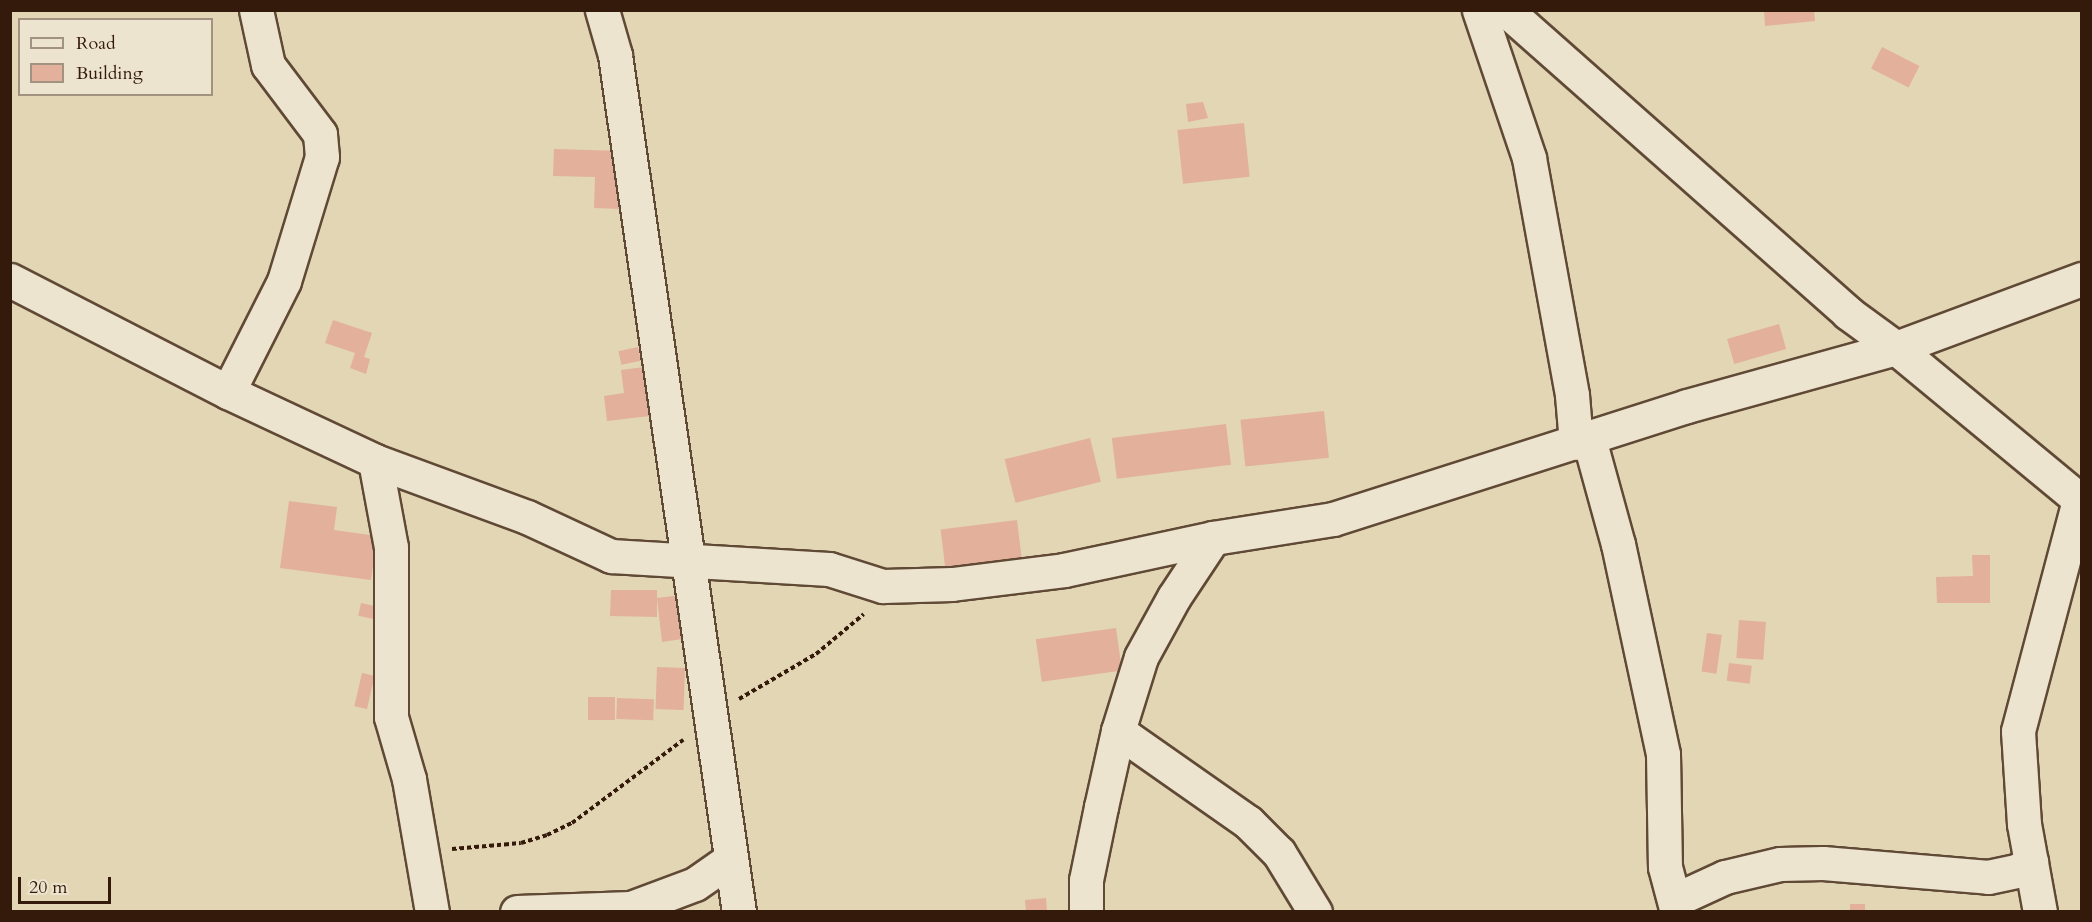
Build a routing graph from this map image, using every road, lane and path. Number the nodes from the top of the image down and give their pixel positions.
1 (256, 10) edge
2 (602, 10) edge
3 (1479, 10) edge
4 (1506, 10) edge
5 (2082, 279) edge
6 (10, 280) edge
7 (1896, 348) junction
8 (228, 392) junction
9 (1582, 441) junction
10 (375, 461) junction
11 (2080, 501) edge
12 (1213, 538) junction
13 (690, 559) junction
14 (883, 586) junction
15 (710, 717) junction
16 (1118, 731) junction
17 (422, 850) junction
18 (731, 859) junction
19 (2031, 862) junction
20 (1676, 906) edge
21 (432, 912) edge
22 (517, 912) edge
23 (739, 912) edge
24 (1086, 912) edge
25 (1315, 912) edge
26 (2040, 912) edge

1 - 8 street
2 - 13 street
3 - 9 street
4 - 7 street
5 - 7 street
6 - 8 street
7 - 9 street
7 - 11 street
8 - 10 street
9 - 12 street
9 - 20 street
10 - 13 street
10 - 17 street
11 - 19 street
12 - 14 street
12 - 16 street
13 - 14 street
13 - 15 street
14 - 15 path
15 - 17 path
15 - 18 street
16 - 24 street
16 - 25 street
17 - 21 street
18 - 22 street
18 - 23 street
19 - 20 street
19 - 26 street

